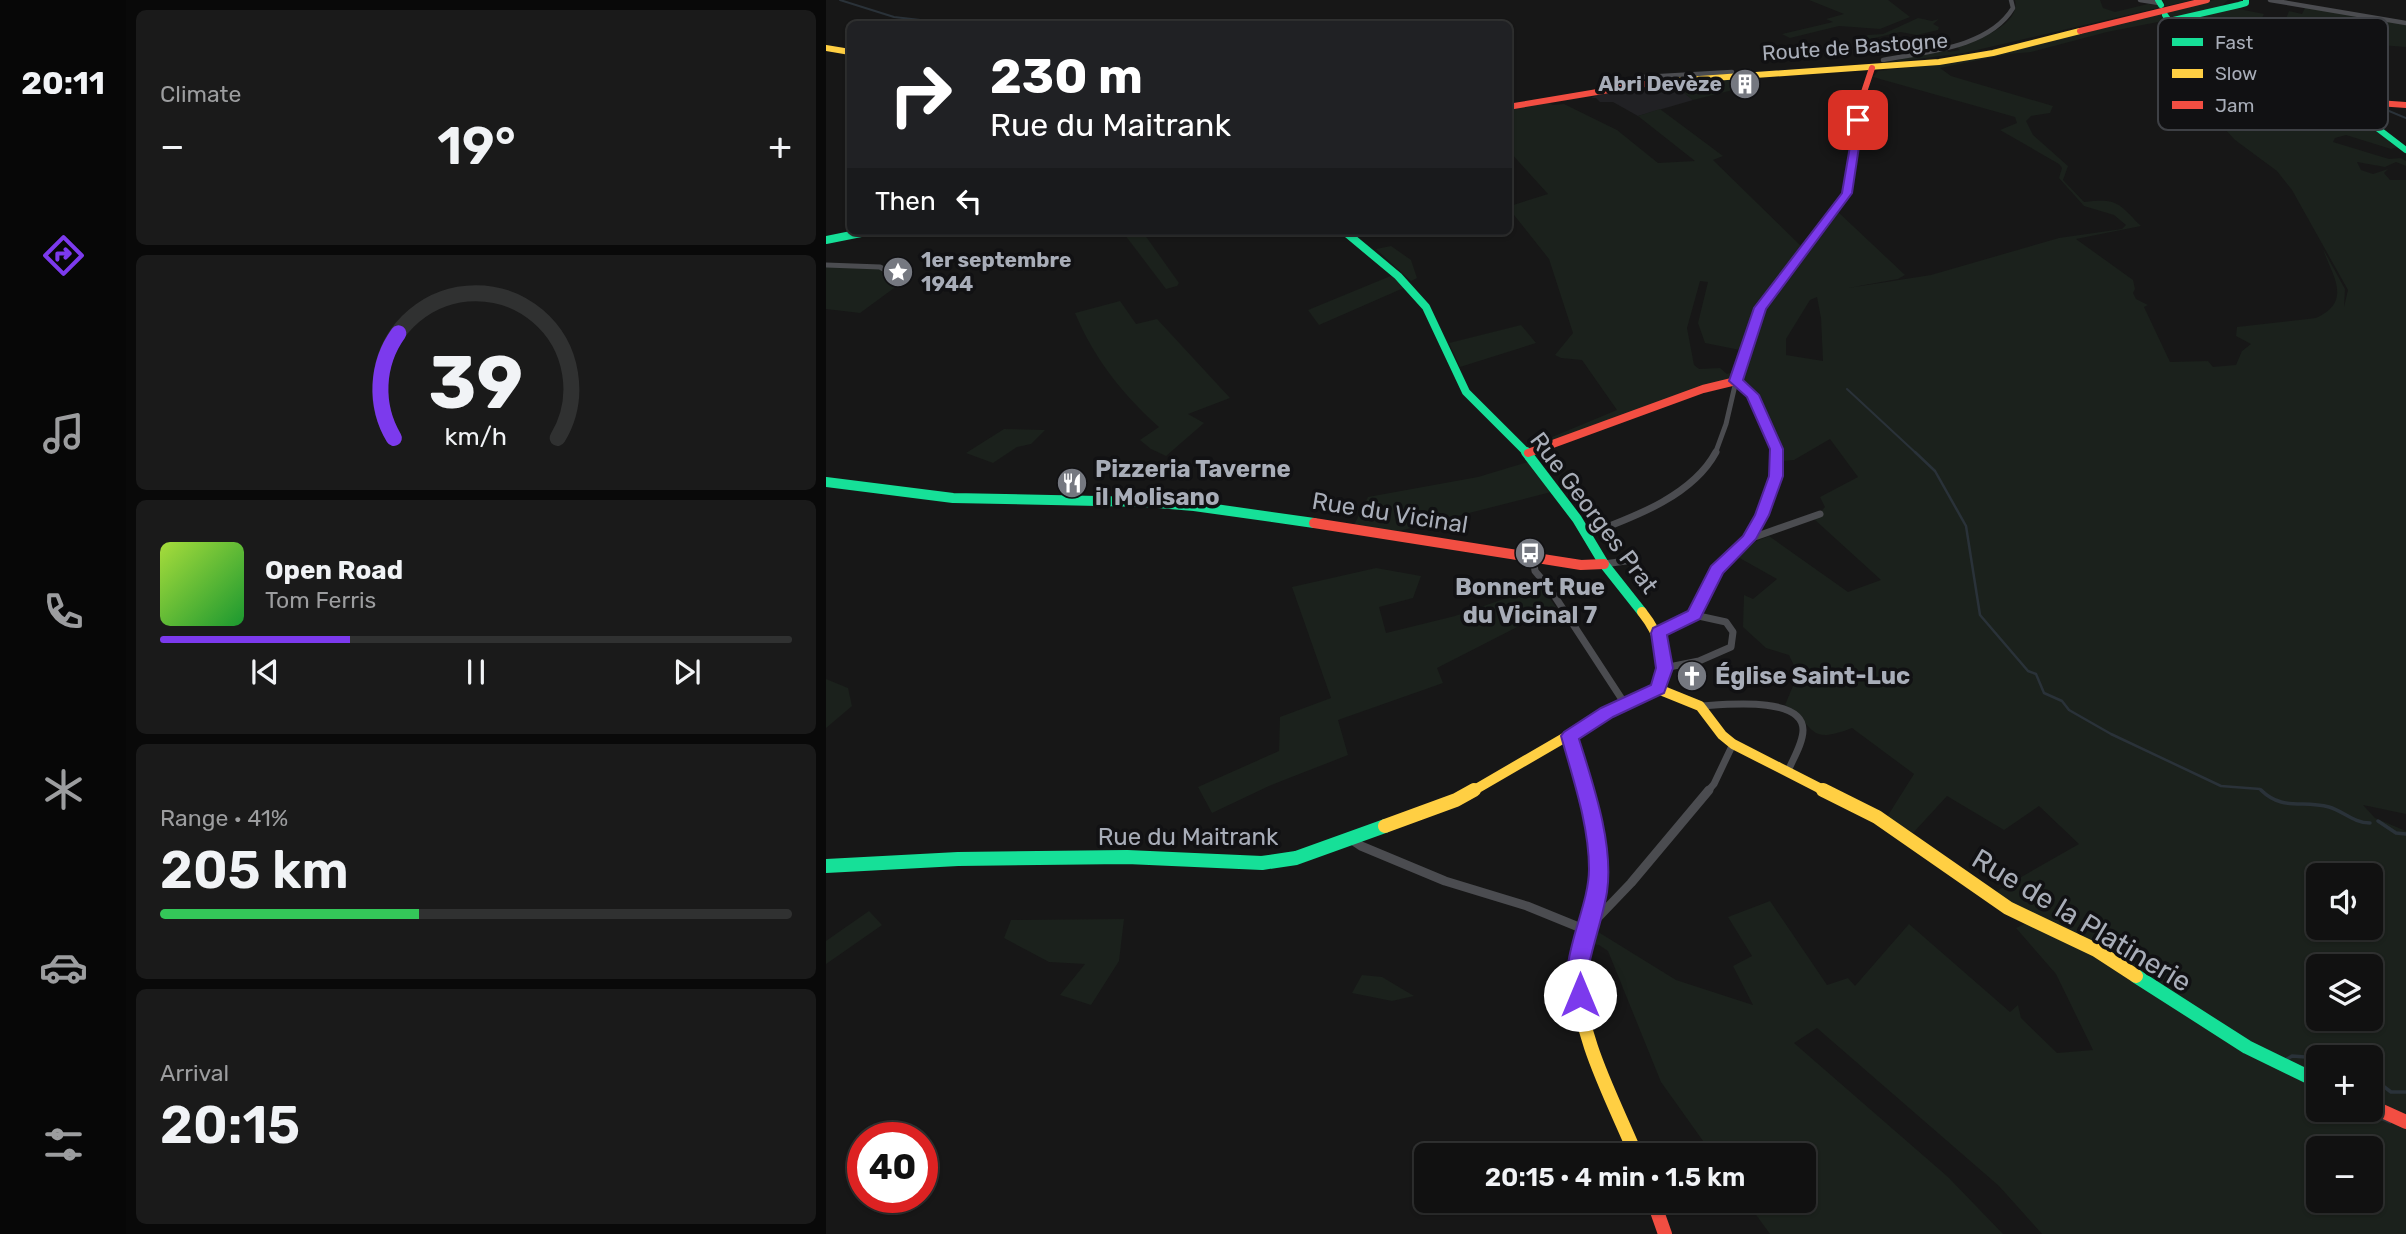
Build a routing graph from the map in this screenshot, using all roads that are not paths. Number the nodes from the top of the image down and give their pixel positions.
1 (2011, 0) edge
2 (2140, 0) edge
3 (2198, 0) edge
4 (2208, 0) edge
5 (2246, 0) edge
6 (2270, 0) edge
7 (2161, 9) edge
8 (2376, 18) edge
9 (2388, 20) edge
10 (2406, 23) edge
11 (826, 47) edge
12 (847, 51) edge
13 (1883, 60) dead end
14 (1872, 68) junction
15 (1731, 72) junction
16 (1656, 81) junction
17 (1603, 88) junction
18 (2388, 104) edge
19 (1512, 105) edge
20 (1512, 105) edge
21 (2406, 105) edge
22 (2380, 130) edge
23 (2406, 150) edge
24 (847, 233) edge
25 (847, 235) edge
26 (1349, 235) edge
27 (826, 238) edge
28 (826, 265) edge
29 (903, 281) dead end
30 (1736, 381) junction
31 (1528, 453) junction
32 (826, 482) edge
33 (1820, 514) dead end
34 (1586, 535) junction
35 (1749, 539) junction
36 (1533, 557) junction
37 (1633, 560) dead end
38 (1604, 564) junction
39 (1694, 615) junction
40 (1659, 633) junction
41 (1664, 668) junction
42 (1658, 689) junction
43 (1625, 704) junction
44 (1700, 706) junction
45 (1570, 736) junction
46 (1733, 744) junction
47 (1788, 771) junction
48 (1349, 838) junction
49 (826, 866) edge
50 (1586, 930) junction
51 (2306, 1077) edge
52 (2383, 1111) edge
53 (2406, 1122) edge
54 (1632, 1143) edge
55 (1658, 1213) edge
56 (1665, 1234) edge

1 - 13 street
2 - 7 street
3 - 7 main road
4 - 7 main road
5 - 7 main road
6 - 8 street
7 - 14 main road, Route de Bastogne
7 - 15 main road, Route de Bastogne
9 - 10 street
11 - 12 main road
14 - 16 main road, Route de Bastogne
14 - 30 main road
15 - 16 main road, Route de Bastogne
15 - 17 street
16 - 17 main road, Route de Bastogne
16 - 19 main road, Route de Bastogne
17 - 20 main road, Route de Bastogne
18 - 21 main road
22 - 23 main road
24 - 27 main road
25 - 27 main road
26 - 31 main road, Rue Georges Prat
28 - 29 street
30 - 31 main road
30 - 34 street
30 - 35 street
31 - 34 main road, Rue Georges Prat
32 - 36 main road, Rue du Vicinal
33 - 35 street
34 - 38 main road, Rue Georges Prat
35 - 39 street
36 - 38 main road, Rue du Vicinal
36 - 43 street
37 - 38 street
38 - 40 main road, Rue Georges Prat
39 - 40 street
39 - 41 street
40 - 41 main road
41 - 42 main road
42 - 43 main road, Rue du Maitrank
42 - 44 main road
43 - 45 main road, Rue du Maitrank
44 - 46 main road, Rue de la Platinerie
44 - 47 street
45 - 48 main road, Rue du Maitrank
45 - 50 main road
46 - 47 main road, Rue de la Platinerie
46 - 50 street
47 - 51 main road, Rue de la Platinerie
48 - 49 main road, Rue du Maitrank
48 - 50 street
50 - 54 main road
52 - 53 main road
55 - 56 main road

